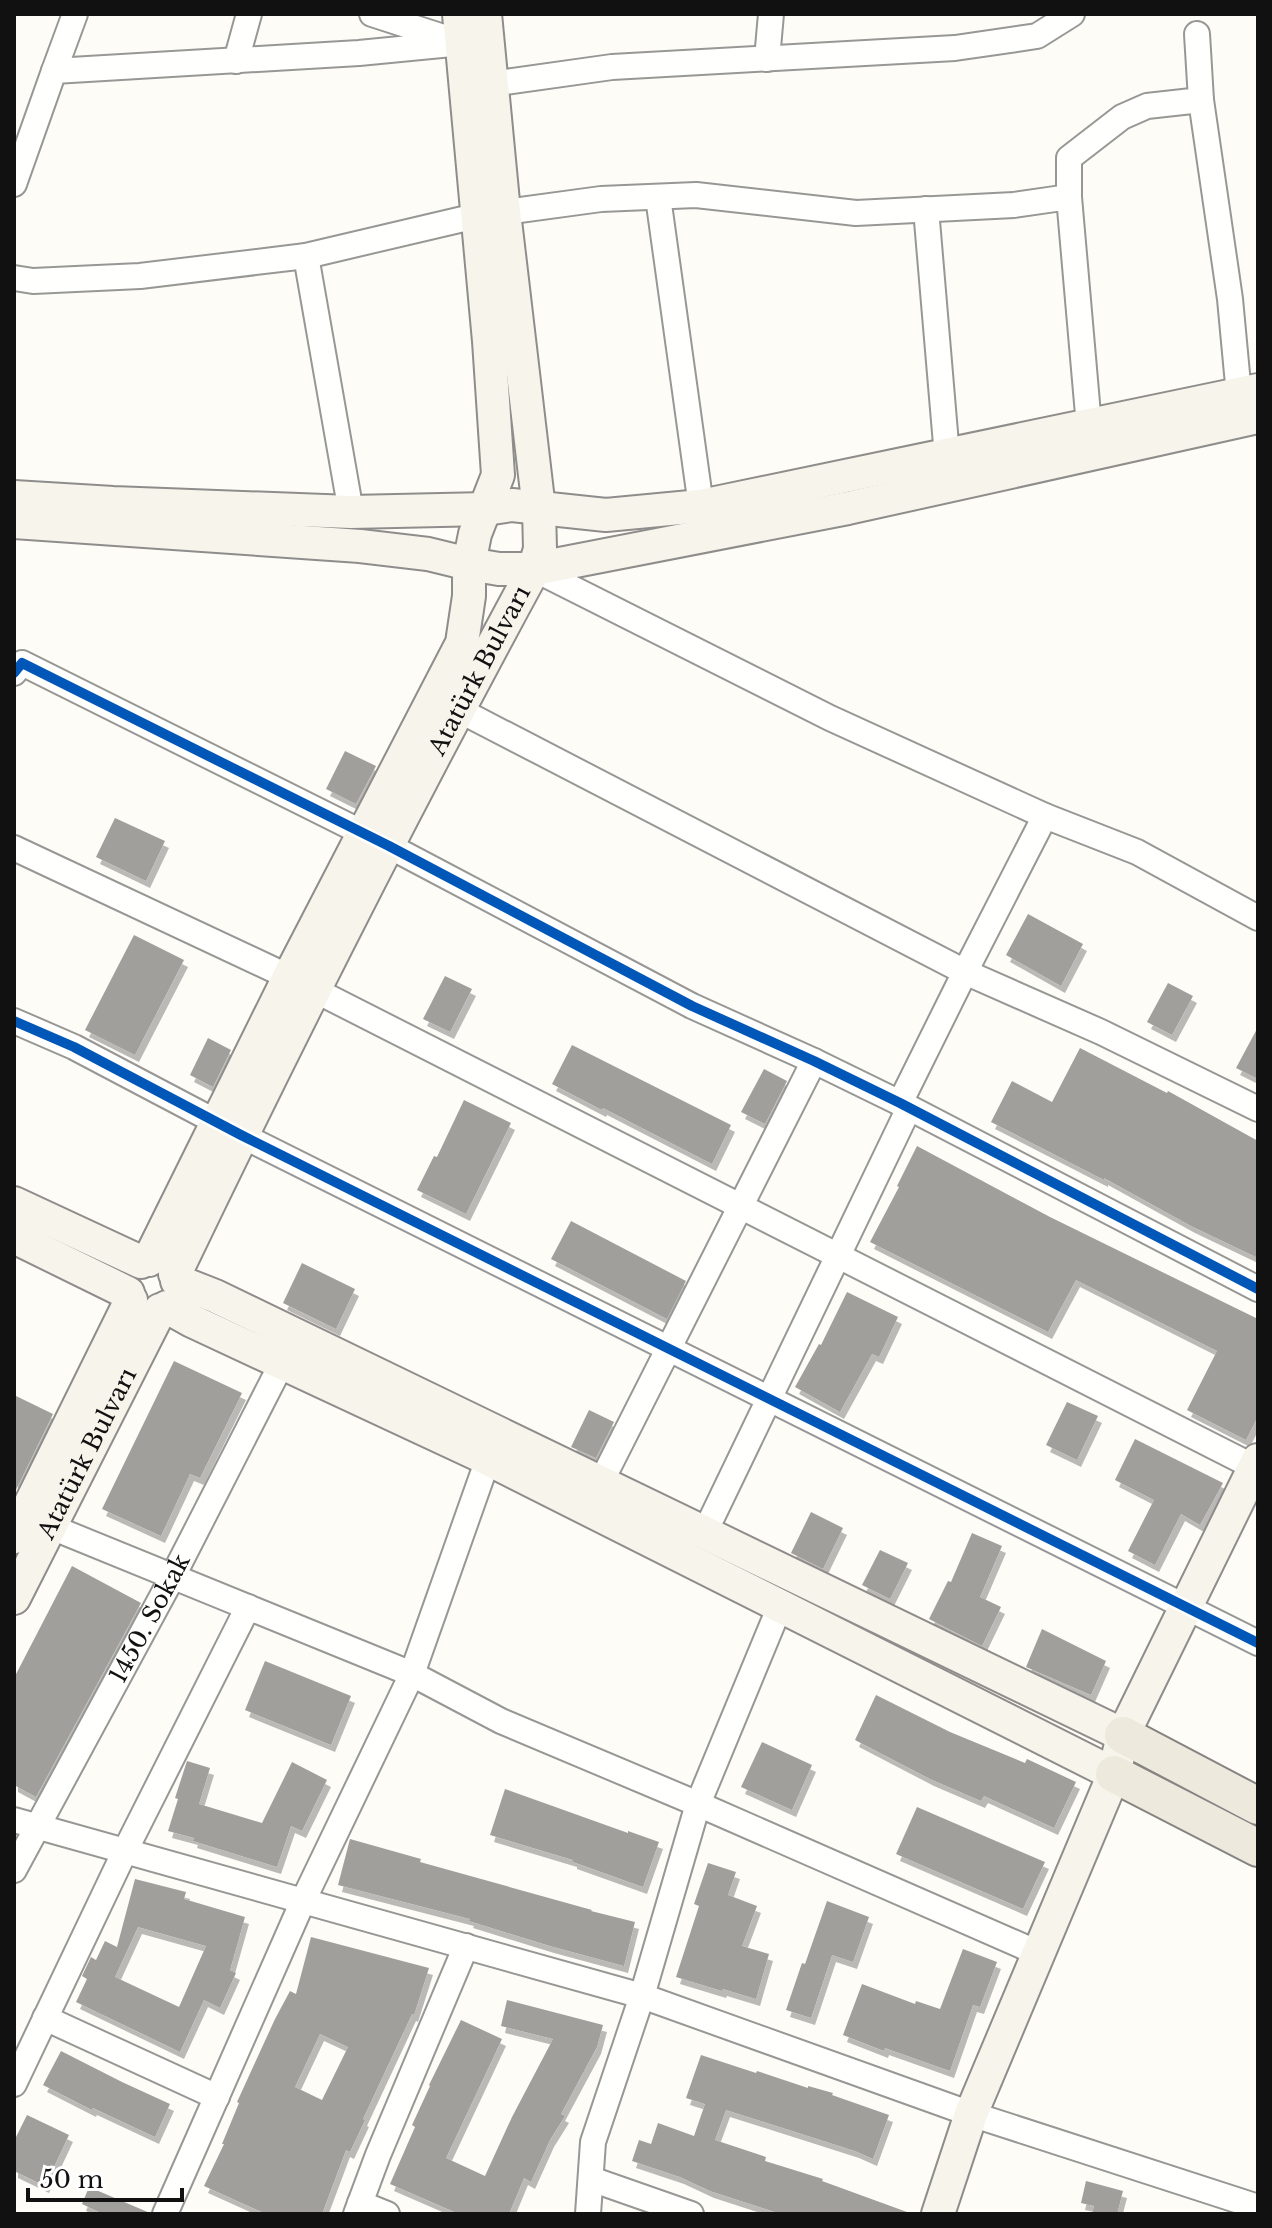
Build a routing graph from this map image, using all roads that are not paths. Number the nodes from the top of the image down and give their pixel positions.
1 (75, 14) edge
2 (249, 14) edge
3 (372, 14) edge
4 (485, 14) edge
5 (771, 14) edge
6 (1072, 14) edge
7 (461, 29) edge
8 (1197, 34) dead end
9 (767, 59) junction
10 (236, 61) junction
11 (54, 71) junction
12 (479, 86) junction
13 (1201, 100) junction
14 (14, 184) edge
15 (658, 197) junction
16 (1069, 197) junction
17 (926, 209) junction
18 (490, 214) junction
19 (306, 256) junction
20 (14, 278) edge
21 (1252, 401) edge
22 (1089, 426) junction
23 (947, 456) junction
24 (14, 497) edge
25 (701, 506) junction
26 (486, 509) junction
27 (539, 509) junction
28 (351, 512) junction
29 (14, 522) edge
30 (469, 564) junction
31 (534, 569) junction
32 (14, 673) edge
33 (459, 710) junction
34 (1045, 816) junction
35 (376, 840) junction
36 (14, 848) edge
37 (1258, 918) edge
38 (965, 972) junction
39 (302, 984) junction
40 (14, 1021) edge
41 (814, 1061) junction
42 (905, 1106) junction
43 (1258, 1109) edge
44 (229, 1128) junction
45 (14, 1203) edge
46 (742, 1205) junction
47 (14, 1237) edge
48 (839, 1255) junction
49 (154, 1286) junction
50 (1258, 1289) edge
51 (667, 1348) junction
52 (282, 1363) junction
53 (769, 1399) junction
54 (488, 1459) junction
55 (1256, 1463) edge
56 (601, 1482) junction
57 (26, 1523) edge
58 (705, 1532) junction
59 (173, 1576) junction
60 (14, 1598) edge
61 (780, 1606) junction
62 (248, 1607) junction
63 (1184, 1607) junction
64 (1258, 1643) edge
65 (412, 1674) junction
66 (1123, 1735) junction
67 (1114, 1774) junction
68 (698, 1804) junction
69 (1258, 1806) edge
70 (26, 1824) edge
71 (1258, 1848) edge
72 (125, 1851) junction
73 (14, 1870) edge
74 (303, 1901) junction
75 (466, 1946) junction
76 (1038, 1953) junction
77 (642, 1996) junction
78 (45, 2018) junction
79 (14, 2084) edge
80 (217, 2097) junction
81 (971, 2114) junction
82 (591, 2179) junction
83 (1258, 2207) edge
84 (358, 2208) edge
85 (165, 2214) edge
86 (387, 2214) edge
87 (588, 2214) edge
88 (691, 2214) edge
89 (938, 2214) edge

1 - 11 street
2 - 10 street
3 - 7 street
4 - 12 main road, Atatürk Bulvarı
5 - 9 street
6 - 9 street
7 - 10 street
7 - 12 main road, Atatürk Bulvarı
8 - 13 street
9 - 12 street
10 - 11 street
11 - 14 street
12 - 18 main road, Atatürk Bulvarı
13 - 16 street
13 - 21 street
15 - 17 street
15 - 18 street
15 - 25 street
16 - 17 street
16 - 22 street
17 - 23 street
18 - 19 street
18 - 26 main road, Atatürk Bulvarı
18 - 27 main road, Atatürk Bulvarı
19 - 20 street
19 - 28 street
21 - 22 main road
21 - 31 main road
22 - 23 main road
23 - 25 main road
24 - 28 main road
25 - 27 main road
26 - 27 main road
26 - 28 main road
26 - 30 main road, Atatürk Bulvarı
27 - 31 main road, Atatürk Bulvarı
29 - 30 main road
30 - 31 main road
30 - 35 main road, Atatürk Bulvarı
31 - 33 main road, Atatürk Bulvarı
31 - 34 street
32 - 35 street
33 - 35 main road, Atatürk Bulvarı
33 - 38 street
34 - 37 street
34 - 38 street
35 - 39 main road, Atatürk Bulvarı
35 - 41 street
36 - 39 street
38 - 42 street
38 - 43 street
39 - 44 main road, Atatürk Bulvarı
39 - 46 street
40 - 44 street
41 - 42 street
41 - 46 street
42 - 48 street
42 - 50 street
44 - 49 main road, Atatürk Bulvarı
44 - 51 street
45 - 49 main road
46 - 48 street
46 - 51 street
47 - 49 main road
48 - 53 street
48 - 55 street
49 - 52 main road
49 - 56 main road
49 - 57 main road, Atatürk Bulvarı
51 - 53 street
51 - 56 street
52 - 54 main road
52 - 59 street, 1450. Sokak
53 - 58 street
53 - 63 street
54 - 61 main road
54 - 65 street
55 - 63 main road
56 - 58 main road
57 - 59 street
57 - 60 main road, Atatürk Bulvarı
58 - 66 main road
59 - 62 street
59 - 70 street, 1450. Sokak
61 - 67 main road
61 - 68 street
62 - 65 street
62 - 72 street
63 - 64 street
63 - 66 main road
65 - 68 street
65 - 74 street
66 - 67 main road
66 - 69 main road
67 - 71 main road
67 - 76 main road
68 - 76 street
68 - 77 street
70 - 72 street
70 - 73 street, 1450. Sokak
72 - 74 street
72 - 78 street
74 - 75 street
74 - 80 street
75 - 77 street
75 - 84 street
76 - 81 main road
77 - 81 street
77 - 82 street
78 - 79 street
78 - 80 street
80 - 85 street
81 - 83 street
81 - 89 main road
82 - 87 street
82 - 88 street
84 - 86 street

